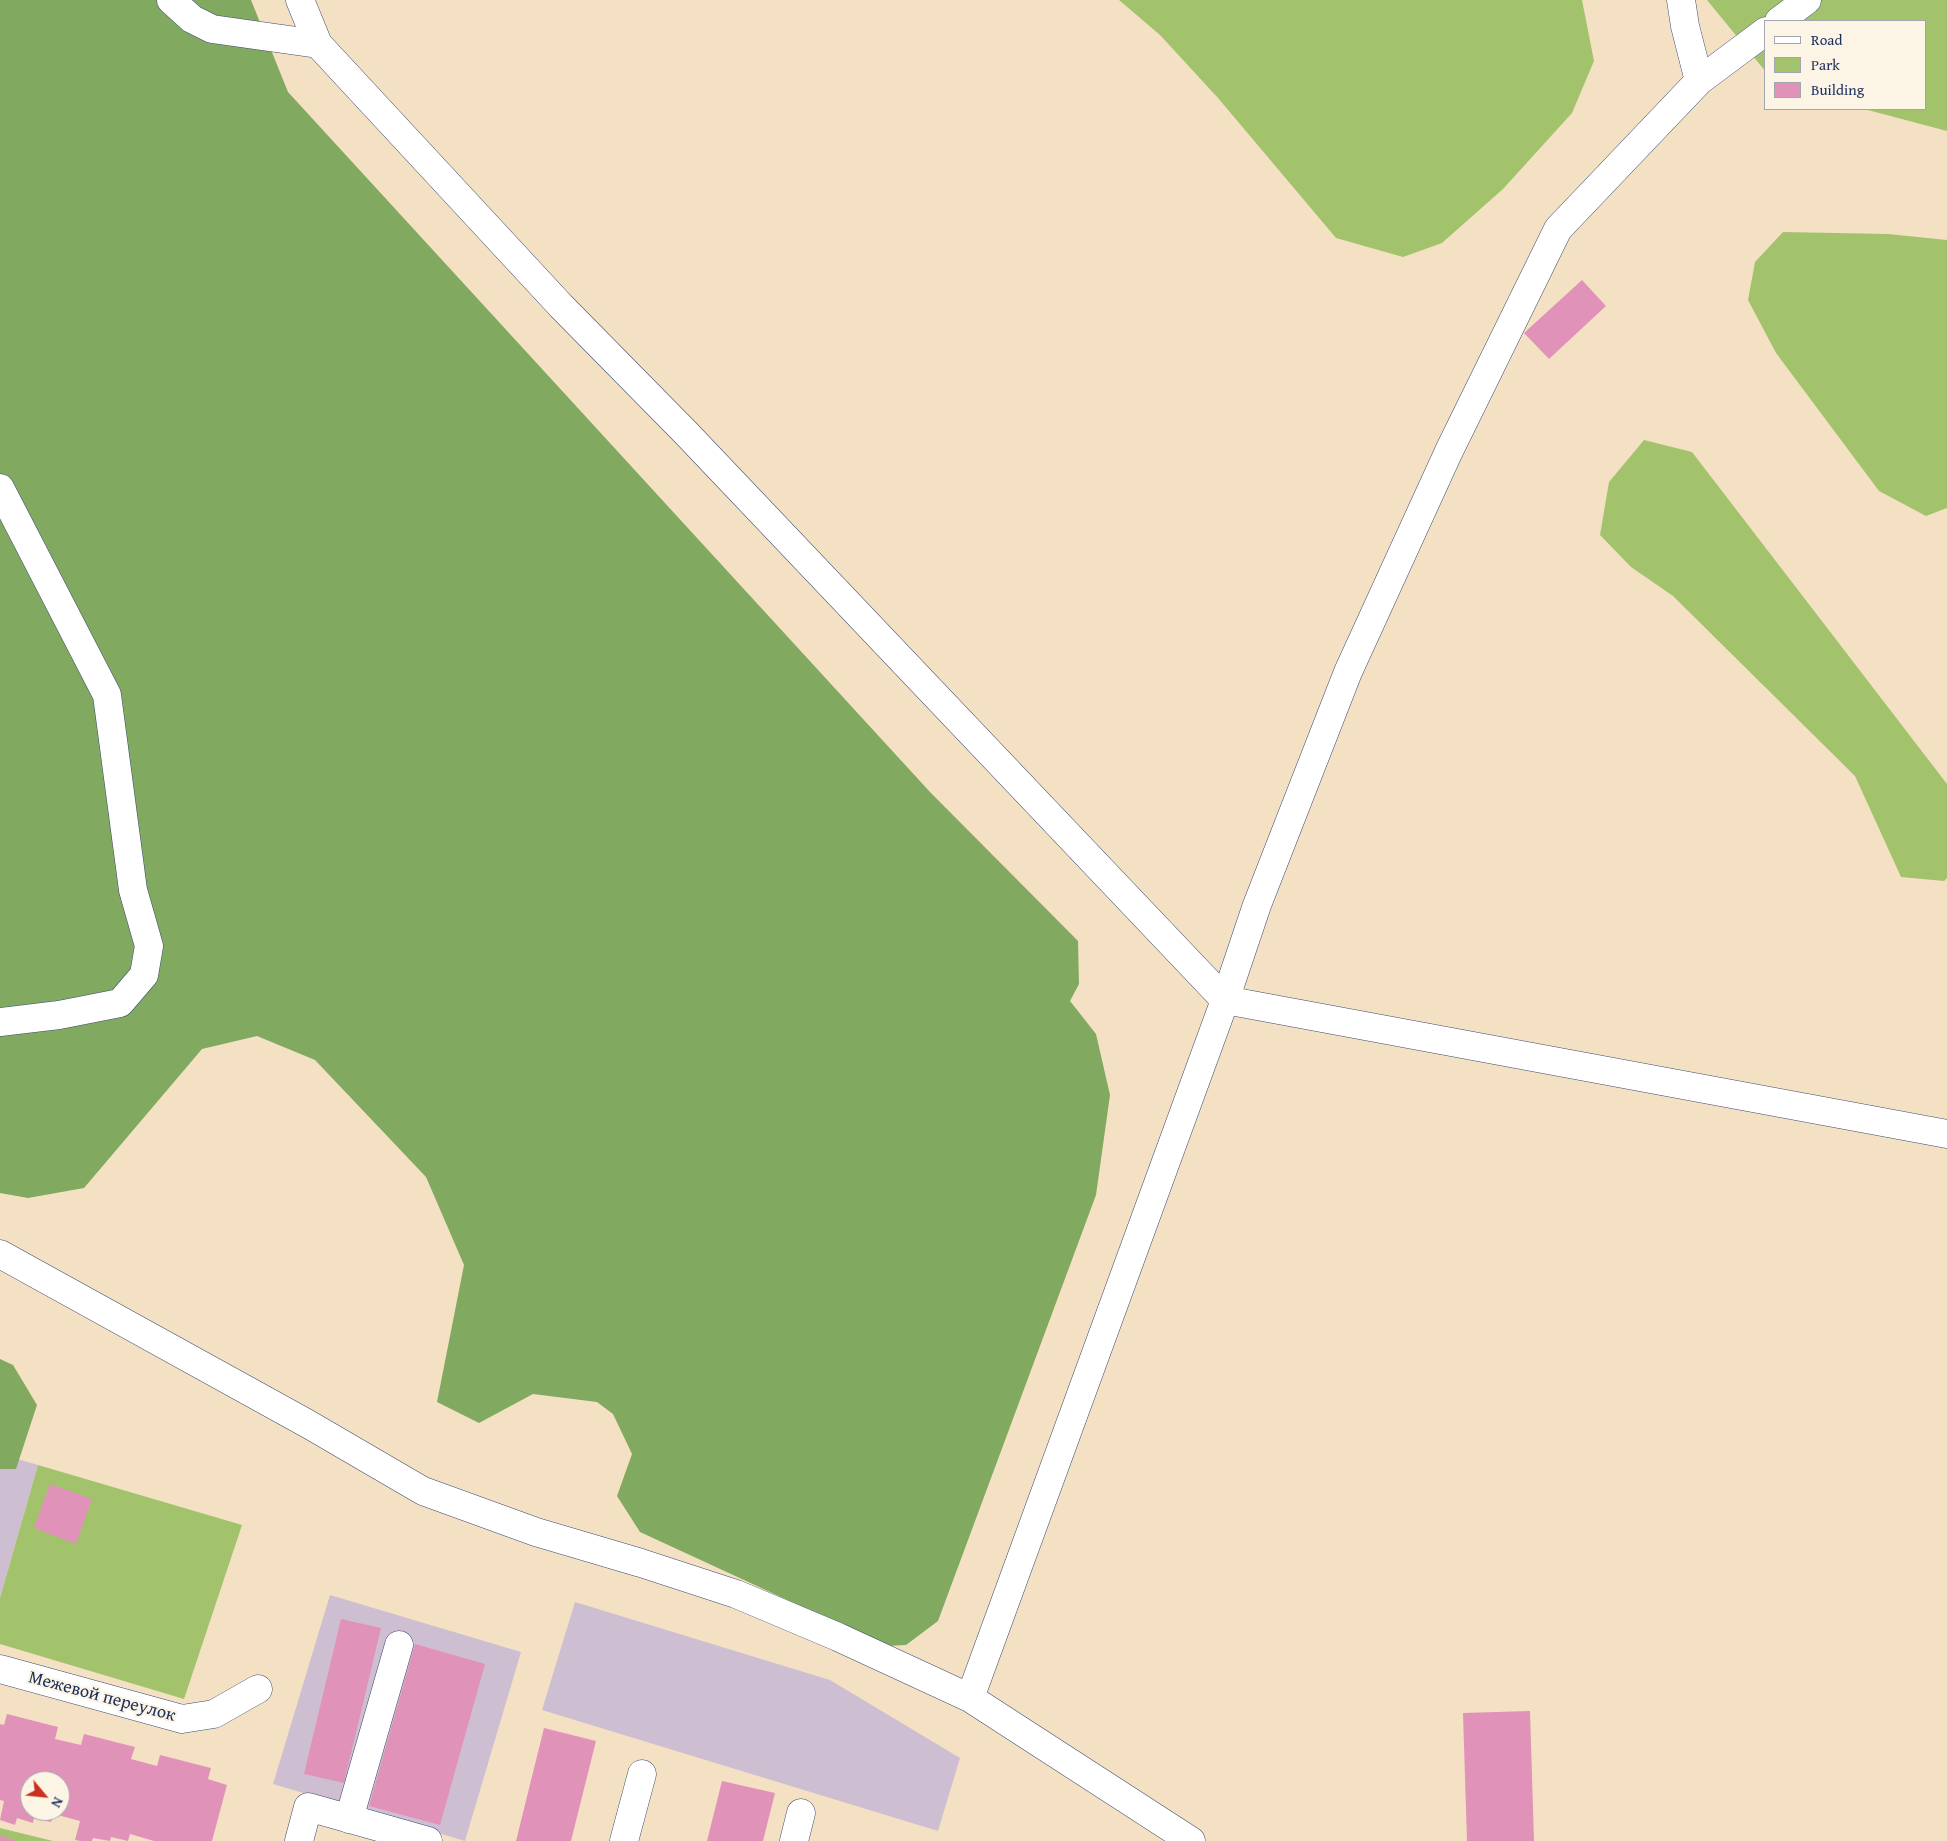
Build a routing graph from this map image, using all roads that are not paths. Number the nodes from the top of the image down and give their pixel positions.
1 (172, 0) edge
2 (300, 0) edge
3 (1681, 0) edge
4 (1807, 0) edge
5 (1780, 20) edge
6 (1764, 32) edge
7 (318, 44) junction
8 (1699, 81) junction
9 (0, 488) edge
10 (1225, 1000) junction
11 (0, 1022) edge
12 (1947, 1134) edge
13 (0, 1254) edge
14 (399, 1645) dead end
15 (0, 1669) edge
16 (258, 1689) dead end
17 (970, 1698) junction
18 (642, 1774) dead end
19 (801, 1813) dead end
20 (349, 1819) junction
21 (299, 1841) edge
22 (428, 1841) edge
23 (624, 1841) edge
24 (794, 1841) edge
25 (1191, 1841) edge

1 - 7 lane
2 - 7 lane
3 - 8 lane
4 - 5 lane
6 - 8 lane
7 - 10 lane
8 - 10 lane
9 - 11 lane
10 - 12 lane
10 - 17 lane
13 - 17 lane
14 - 20 lane
15 - 16 lane, Межевой переулок
17 - 25 lane
18 - 23 lane
19 - 24 lane
20 - 21 lane
20 - 22 lane

